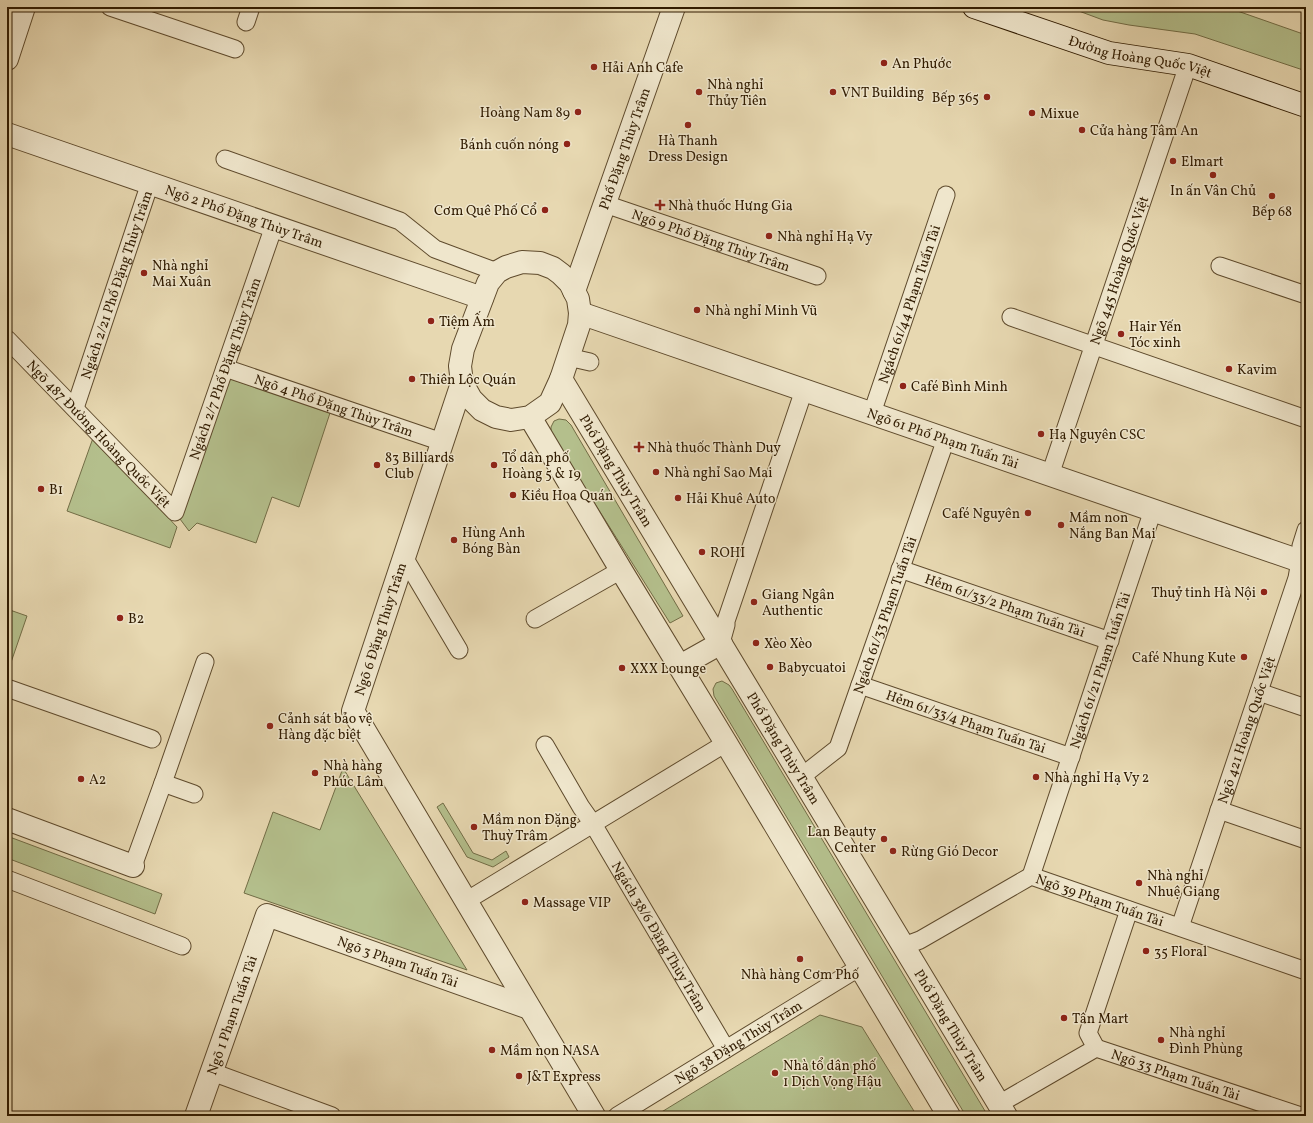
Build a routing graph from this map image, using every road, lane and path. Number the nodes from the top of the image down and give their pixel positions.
1 (24, 7) edge
2 (110, 7) edge
3 (674, 7) edge
4 (974, 7) edge
5 (235, 50) dead end
6 (7, 59) edge
7 (1188, 65) junction
8 (1306, 106) edge
9 (7, 134) edge
10 (225, 159) dead end
11 (150, 183) junction
12 (946, 195) dead end
13 (605, 204) junction
14 (274, 226) junction
15 (1220, 266) dead end
16 (497, 272) junction
17 (817, 276) dead end
18 (574, 291) junction
19 (1306, 295) edge
20 (482, 298) junction
21 (580, 314) junction
22 (1011, 317) dead end
23 (7, 339) edge
24 (1093, 345) junction
25 (568, 357) junction
26 (590, 362) dead end
27 (225, 368) junction
28 (561, 379) junction
29 (462, 383) junction
30 (804, 390) junction
31 (75, 408) junction
32 (872, 413) junction
33 (530, 417) junction
34 (1306, 419) edge
35 (946, 439) junction
36 (442, 442) junction
37 (1050, 474) junction
38 (1154, 510) junction
39 (175, 512) joint
40 (1306, 530) edge
41 (404, 558) junction
42 (1303, 562) edge
43 (900, 569) junction
44 (621, 570) junction
45 (535, 619) dead end
46 (1110, 641) junction
47 (721, 643) junction
48 (459, 650) dead end
49 (206, 662) dead end
50 (680, 666) junction
51 (860, 685) junction
52 (7, 688) edge
53 (1259, 692) junction
54 (1306, 708) edge
55 (152, 739) dead end
56 (726, 743) junction
57 (544, 745) dead end
58 (1071, 757) junction
59 (801, 776) junction
60 (163, 784) junction
61 (194, 794) dead end
62 (1219, 810) junction
63 (7, 819) edge
64 (593, 824) junction
65 (1306, 840) edge
66 (133, 866) joint
67 (1031, 876) junction
68 (7, 879) edge
69 (466, 901) junction
70 (1129, 910) junction
71 (267, 915) joint
72 (1180, 927) junction
73 (182, 946) dead end
74 (904, 946) junction
75 (860, 967) junction
76 (1306, 971) edge
77 (529, 1008) junction
78 (1096, 1048) junction
79 (726, 1049) junction
80 (212, 1072) junction
81 (1003, 1110) edge
82 (196, 1116) edge
83 (332, 1116) edge
84 (594, 1116) edge
85 (617, 1116) edge
86 (949, 1116) edge
87 (1301, 1116) edge

1 - 6 street
2 - 5 lane
3 - 13 street, Phố Đặng Thùy Trâm
4 - 7 street, Đường Hoàng Quốc Việt
7 - 8 street, Đường Hoàng Quốc Việt
7 - 24 lane, Ngõ 445 Hoàng Quốc Việt
9 - 11 street, Ngõ 2 Phố Đặng Thùy Trâm
10 - 16 lane
11 - 14 street, Ngõ 2 Phố Đặng Thùy Trâm
11 - 31 lane, Ngách 2/21 Phố Đặng Thùy Trâm
12 - 32 lane, Ngách 61/44 Phạm Tuấn Tài
13 - 17 lane, Ngõ 9 Phố Đặng Thùy Trâm
13 - 18 street, Phố Đặng Thùy Trâm
14 - 20 street, Ngõ 2 Phố Đặng Thùy Trâm
14 - 27 lane, Ngách 2/7 Phố Đặng Thùy Trâm
15 - 19 lane
16 - 18 street
16 - 20 street
18 - 21 street
20 - 29 street
21 - 25 street
21 - 30 street, Ngõ 61 Phố Phạm Tuấn Tài
22 - 24 lane
23 - 31 lane, Ngõ 487 Đường Hoàng Quốc Việt
24 - 34 lane
24 - 37 lane, Ngõ 445 Hoàng Quốc Việt
25 - 26 lane
25 - 28 street
27 - 36 lane, Ngõ 4 Phố Đặng Thùy Trâm
27 - 39 lane, Ngách 2/7 Phố Đặng Thùy Trâm
28 - 33 street
28 - 47 street, Phố Đặng Thùy Trâm
29 - 33 street
29 - 36 street, Ngõ 6 Đặng Thùy Trâm
30 - 32 street, Ngõ 61 Phố Phạm Tuấn Tài
30 - 47 lane
31 - 39 lane, Ngõ 487 Đường Hoàng Quốc Việt
32 - 35 street, Ngõ 61 Phố Phạm Tuấn Tài
33 - 44 street
35 - 37 street, Ngõ 61 Phố Phạm Tuấn Tài
35 - 43 lane, Ngách 61/33 Phạm Tuấn Tài
36 - 41 street, Ngõ 6 Đặng Thùy Trâm
37 - 38 street, Ngõ 61 Phố Phạm Tuấn Tài
38 - 42 street, Ngõ 61 Phố Phạm Tuấn Tài
38 - 46 lane, Ngách 61/21 Phạm Tuấn Tài
40 - 42 lane, Ngõ 421 Hoàng Quốc Việt
41 - 48 lane
41 - 69 street, Ngõ 6 Đặng Thùy Trâm
42 - 53 lane, Ngõ 421 Hoàng Quốc Việt
43 - 46 lane, Hẻm 61/33/2 Phạm Tuấn Tài
43 - 51 lane, Ngách 61/33 Phạm Tuấn Tài
44 - 45 lane
44 - 50 street
46 - 58 lane, Ngách 61/21 Phạm Tuấn Tài
47 - 50 street
47 - 59 street, Phố Đặng Thùy Trâm
49 - 60 lane
50 - 56 street
51 - 58 lane, Hẻm 61/33/4 Phạm Tuấn Tài
51 - 59 lane, Ngách 61/33 Phạm Tuấn Tài
52 - 55 lane
53 - 54 lane
53 - 62 lane, Ngõ 421 Hoàng Quốc Việt
56 - 64 lane
56 - 75 street
57 - 64 lane, Ngách 38/6 Đặng Thùy Trâm
58 - 67 lane, Ngách 61/21 Phạm Tuấn Tài
59 - 74 street, Phố Đặng Thùy Trâm
60 - 61 lane
60 - 66 lane
62 - 65 lane
62 - 72 lane, Ngõ 421 Hoàng Quốc Việt
63 - 66 street
64 - 69 lane
64 - 79 lane, Ngách 38/6 Đặng Thùy Trâm
67 - 70 lane, Ngõ 39 Phạm Tuấn Tài
67 - 74 lane, Ngõ 39 Phạm Tuấn Tài
68 - 73 lane
69 - 77 street
70 - 72 lane, Ngõ 39 Phạm Tuấn Tài
70 - 78 lane, Ngõ 33 Phạm Tuấn Tài
71 - 77 street, Ngõ 3 Phạm Tuấn Tài
71 - 80 street, Ngõ 1 Phạm Tuấn Tài
72 - 76 lane, Ngõ 39 Phạm Tuấn Tài
74 - 81 street, Phố Đặng Thùy Trâm
75 - 79 lane, Ngõ 38 Đặng Thùy Trâm
75 - 86 street
77 - 84 street
78 - 81 lane, Ngõ 33 Phạm Tuấn Tài
78 - 87 lane, Ngõ 33 Phạm Tuấn Tài
79 - 85 lane, Ngõ 38 Đặng Thùy Trâm
80 - 82 street, Ngõ 1 Phạm Tuấn Tài
80 - 83 lane

